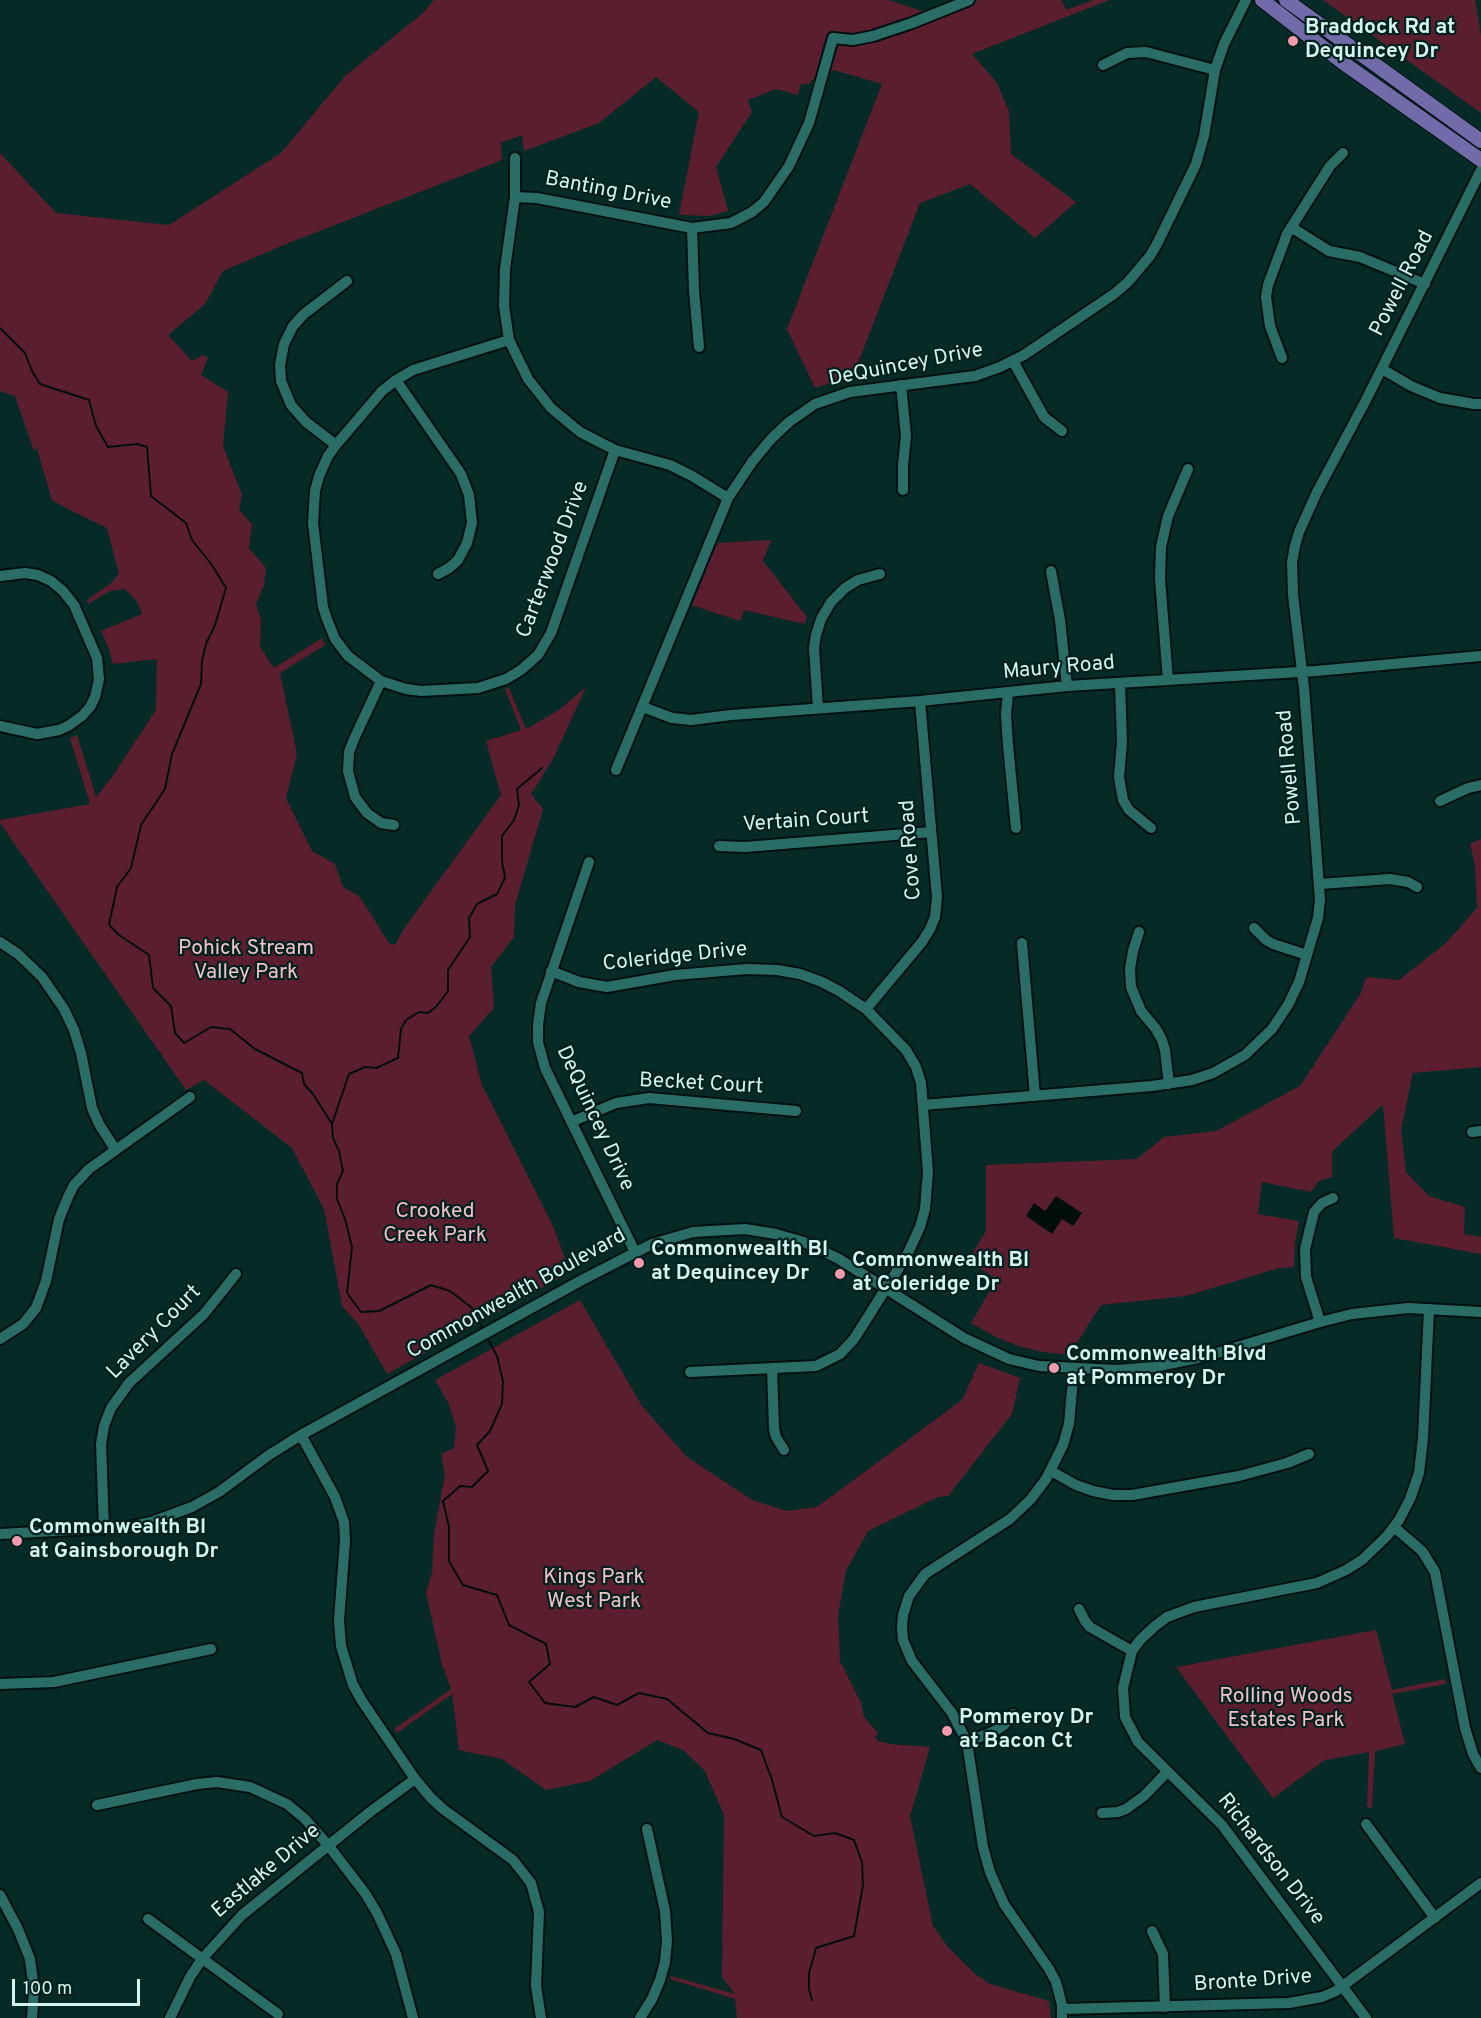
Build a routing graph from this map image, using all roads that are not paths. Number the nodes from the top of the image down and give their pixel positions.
1 (969, 0) edge
2 (1246, 0) edge
3 (1262, 0) edge
4 (1286, 0) edge
5 (1103, 65) dead end
6 (1215, 70) junction
7 (1481, 141) edge
8 (1343, 153) dead end
9 (515, 158) dead end
10 (1481, 160) edge
11 (1481, 170) edge
12 (516, 196) junction
13 (1291, 227) junction
14 (692, 228) junction
15 (347, 281) dead end
16 (1425, 285) junction
17 (509, 340) junction
18 (699, 347) dead end
19 (1282, 358) dead end
20 (1013, 361) junction
21 (1382, 369) junction
22 (396, 380) junction
23 (901, 385) junction
24 (1481, 404) edge
25 (1062, 431) dead end
26 (336, 444) junction
27 (615, 450) junction
28 (1188, 469) dead end
29 (903, 490) dead end
30 (728, 498) junction
31 (1051, 570) dead end
32 (880, 573) dead end
33 (438, 574) dead end
34 (0, 576) edge
35 (1481, 656) edge
36 (1301, 671) junction
37 (1168, 680) junction
38 (381, 681) junction
39 (1120, 684) junction
40 (1067, 687) junction
41 (1008, 693) junction
42 (920, 701) junction
43 (643, 706) junction
44 (818, 708) junction
45 (0, 726) edge
46 (616, 770) dead end
47 (1481, 785) edge
48 (1440, 801) dead end
49 (394, 825) dead end
50 (1016, 828) dead end
51 (1150, 828) dead end
52 (931, 832) junction
53 (719, 846) dead end
54 (589, 862) dead end
55 (1320, 884) junction
56 (1417, 887) dead end
57 (1254, 928) dead end
58 (1139, 932) dead end
59 (0, 942) edge
60 (1022, 943) dead end
61 (1306, 955) junction
62 (551, 971) junction
63 (866, 1009) junction
64 (1169, 1084) junction
65 (1035, 1096) junction
66 (190, 1097) dead end
67 (923, 1105) junction
68 (796, 1111) dead end
69 (571, 1122) junction
70 (115, 1149) junction
71 (1333, 1198) dead end
72 (635, 1252) junction
73 (236, 1274) dead end
74 (886, 1289) junction
75 (1429, 1309) junction
76 (1481, 1312) edge
77 (1320, 1322) junction
78 (0, 1339) edge
79 (1074, 1368) junction
80 (771, 1369) junction
81 (690, 1372) dead end
82 (301, 1435) junction
83 (784, 1450) dead end
84 (1309, 1454) dead end
85 (1051, 1471) junction
86 (1394, 1527) junction
87 (104, 1529) junction
88 (0, 1534) edge
89 (1079, 1609) dead end
90 (211, 1649) dead end
91 (1132, 1651) junction
92 (0, 1684) edge
93 (1013, 1714) dead end
94 (967, 1742) junction
95 (1481, 1768) edge
96 (1167, 1772) junction
97 (414, 1779) junction
98 (97, 1804) dead end
99 (1102, 1813) dead end
100 (1366, 1824) dead end
101 (647, 1828) dead end
102 (328, 1845) junction
103 (1481, 1882) edge
104 (0, 1895) edge
105 (1435, 1918) junction
106 (148, 1919) dead end
107 (1152, 1931) dead end
108 (202, 1959) junction
109 (1342, 1986) junction
110 (1165, 2007) junction
111 (278, 2014) dead end
112 (1062, 2014) edge
113 (32, 2018) edge
114 (170, 2018) edge
115 (413, 2018) edge
116 (541, 2018) edge
117 (640, 2018) edge
118 (1366, 2018) edge

1 - 14 street, Banting Drive
2 - 6 street, DeQuincey Drive
3 - 10 main road
4 - 7 main road
5 - 6 street
6 - 20 street, DeQuincey Drive
8 - 13 street
9 - 12 street
11 - 16 street, Powell Road
12 - 14 street, Banting Drive
12 - 17 street
13 - 16 street
13 - 19 street
14 - 18 street, Banting Drive
15 - 26 street
16 - 21 street, Powell Road
17 - 22 street, Carterwood Drive
17 - 27 street
20 - 23 street, DeQuincey Drive
20 - 25 street
21 - 24 street
21 - 36 street, Powell Road
22 - 26 street, Carterwood Drive
22 - 33 street
23 - 29 street
23 - 30 street, DeQuincey Drive
26 - 38 street, Carterwood Drive
27 - 30 street
27 - 38 street, Carterwood Drive
28 - 37 street
30 - 43 street, DeQuincey Drive
31 - 40 street
32 - 44 street
34 - 45 street
35 - 36 street, Maury Road
36 - 37 street, Maury Road
36 - 55 street, Powell Road
37 - 39 street, Maury Road
38 - 49 street
39 - 40 street, Maury Road
39 - 51 street
40 - 41 street, Maury Road
41 - 42 street, Maury Road
41 - 50 street
42 - 44 street, Maury Road
42 - 52 street, Cove Road
43 - 44 street, Maury Road
43 - 46 street, DeQuincey Drive
47 - 48 street
52 - 53 street, Vertain Court
52 - 63 street, Cove Road
54 - 62 street, DeQuincey Drive
55 - 56 street
55 - 61 street, Powell Road
57 - 61 street
58 - 64 street
59 - 70 street
60 - 65 street
61 - 64 street, Powell Road
62 - 63 street, Coleridge Drive
62 - 69 street, DeQuincey Drive
63 - 67 street, Coleridge Drive
64 - 65 street, Powell Road
65 - 67 street, Powell Road
66 - 70 street
67 - 74 street, Coleridge Drive
68 - 69 street, Becket Court
69 - 72 street, DeQuincey Drive
70 - 78 street
71 - 77 street
72 - 74 street, Commonwealth Boulevard
72 - 82 street, Commonwealth Boulevard
73 - 87 street, Lavery Court
74 - 79 street, Commonwealth Boulevard
74 - 80 street, Coleridge Drive
75 - 76 street, Commonwealth Boulevard
75 - 77 street, Commonwealth Boulevard
75 - 86 street, Richardson Drive
77 - 79 street, Commonwealth Boulevard
79 - 85 street
80 - 81 street, Coleridge Drive
80 - 83 street
82 - 87 street, Commonwealth Boulevard
82 - 97 street
84 - 85 street
85 - 94 street
86 - 91 street, Richardson Drive
86 - 95 street
87 - 88 street, Commonwealth Boulevard
89 - 91 street
90 - 92 street
91 - 96 street, Richardson Drive
93 - 94 street
94 - 112 street
96 - 99 street
96 - 109 street, Richardson Drive
97 - 102 street, Eastlake Drive
97 - 116 street
98 - 102 street
100 - 105 street
101 - 117 street
102 - 108 street, Eastlake Drive
102 - 115 street
103 - 105 street, Bronte Drive
104 - 113 street
105 - 109 street, Bronte Drive
106 - 108 street
107 - 110 street
108 - 111 street
108 - 114 street, Eastlake Drive
109 - 110 street, Bronte Drive
109 - 118 street, Richardson Drive
110 - 112 street, Bronte Drive

